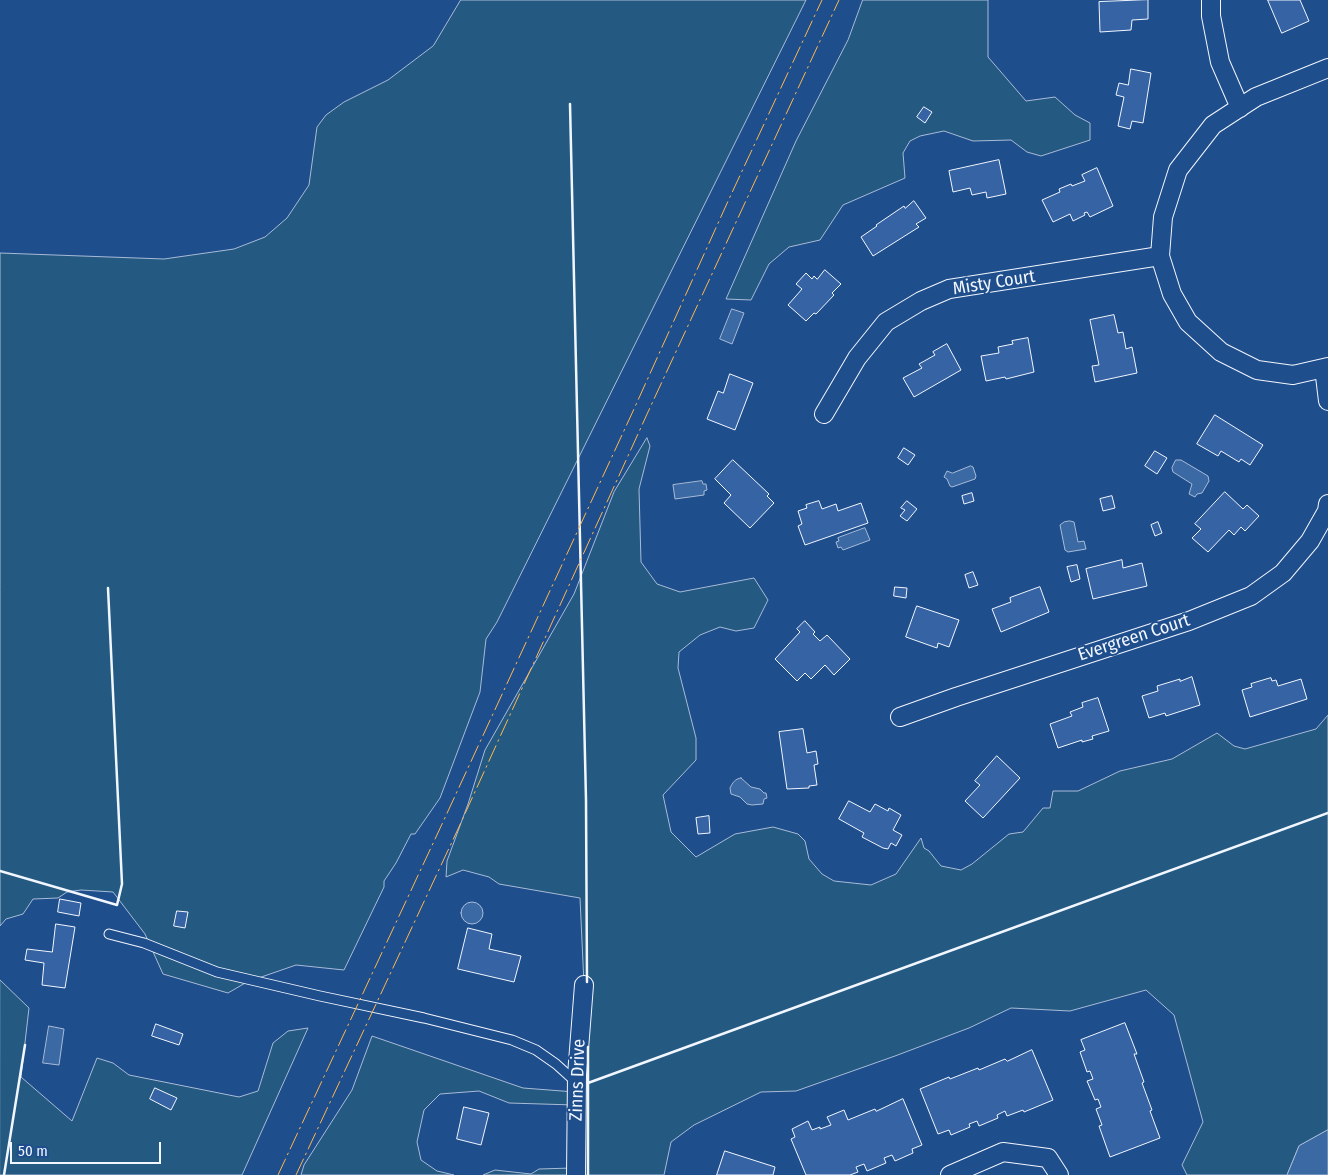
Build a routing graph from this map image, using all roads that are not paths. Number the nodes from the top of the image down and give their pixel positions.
1 (1210, 0) edge
2 (1328, 68) edge
3 (1240, 108) junction
4 (1160, 256) junction
5 (1326, 367) edge
6 (1328, 401) edge
7 (824, 414) dead end
8 (1328, 504) edge
9 (900, 717) dead end
10 (109, 934) dead end
11 (584, 985) dead end
12 (577, 1083) junction
13 (576, 1175) edge
14 (950, 1175) edge
15 (1059, 1175) edge

1 - 3 street
2 - 3 street
3 - 4 street
4 - 5 street
4 - 7 street, Misty Court
5 - 6 street
8 - 9 street, Evergreen Court
10 - 12 lane
11 - 12 street, Zinns Drive
12 - 13 street, Zinns Drive
14 - 15 street

